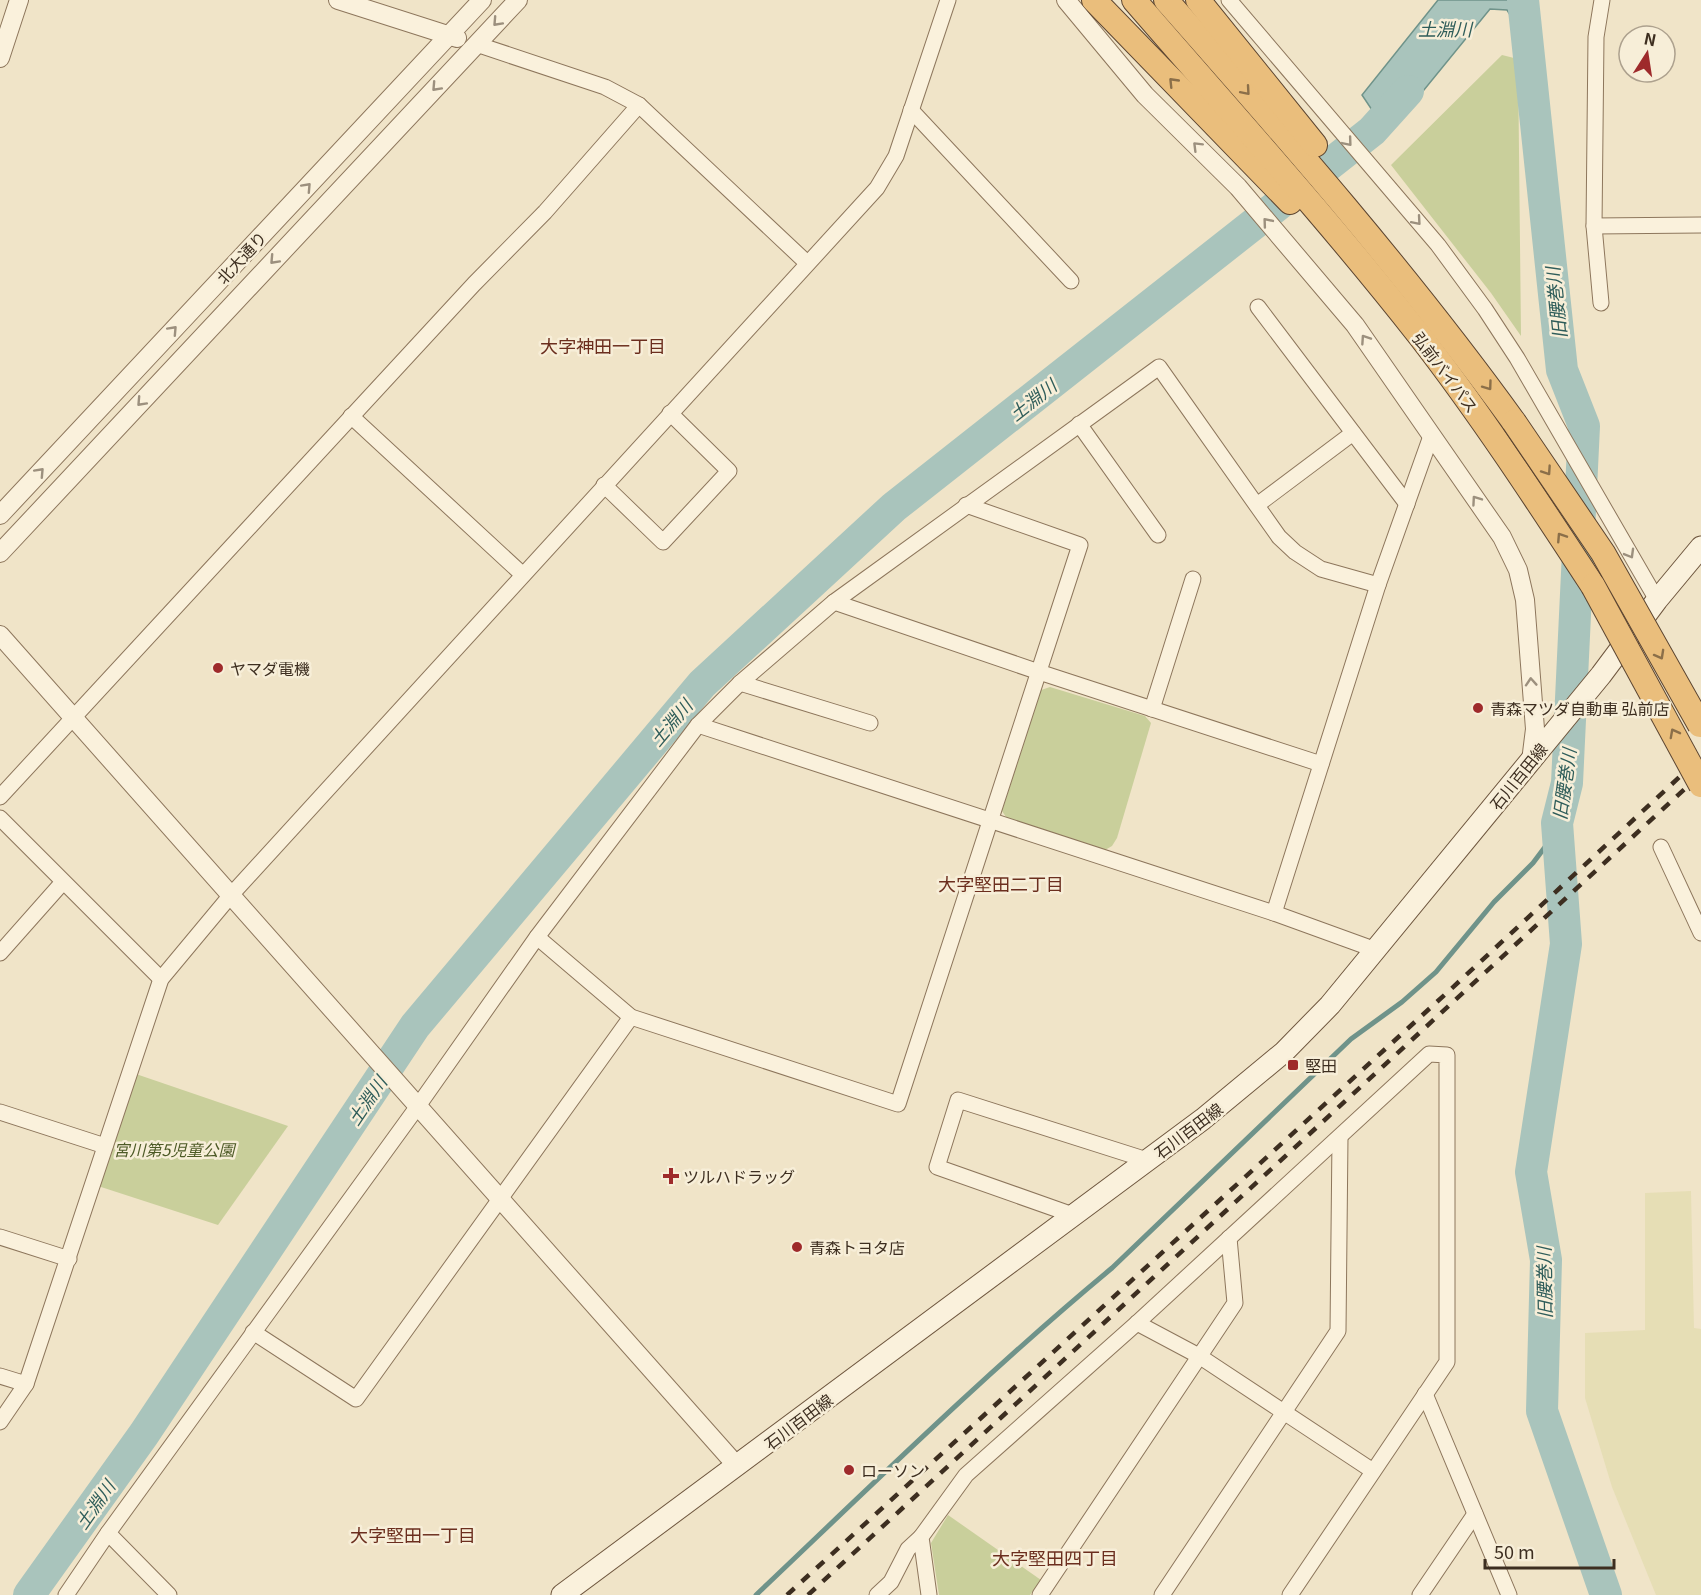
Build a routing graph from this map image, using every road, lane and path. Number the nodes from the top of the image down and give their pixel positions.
1 (19, 0) edge
2 (338, 0) edge
3 (482, 0) edge
4 (518, 0) edge
5 (948, 0) edge
6 (1066, 0) edge
7 (1094, 0) edge
8 (1134, 0) edge
9 (1166, 0) edge
10 (1198, 0) edge
11 (1229, 0) edge
12 (1602, 0) edge
13 (448, 36) junction
14 (476, 44) junction
15 (0, 58) edge
16 (639, 105) junction
17 (911, 110) junction
18 (1295, 133) junction
19 (1263, 162) junction
20 (1701, 225) edge
21 (1594, 226) junction
22 (807, 263) junction
23 (1071, 281) dead end
24 (1601, 303) dead end
25 (1258, 307) dead end
26 (670, 413) junction
27 (351, 416) junction
28 (1079, 424) junction
29 (1353, 433) junction
30 (1431, 436) junction
31 (604, 485) junction
32 (1407, 504) junction
33 (966, 505) junction
34 (1257, 505) junction
35 (0, 515) edge
36 (1158, 535) dead end
37 (1701, 547) edge
38 (0, 553) edge
39 (523, 575) junction
40 (1193, 579) dead end
41 (1378, 585) junction
42 (1657, 600) junction
43 (834, 602) junction
44 (0, 635) edge
45 (1039, 672) junction
46 (740, 683) junction
47 (1152, 709) junction
48 (74, 716) junction
49 (870, 723) dead end
50 (698, 725) junction
51 (1701, 728) edge
52 (1531, 761) junction
53 (1321, 764) junction
54 (1701, 785) edge
55 (0, 797) edge
56 (0, 818) edge
57 (992, 819) junction
58 (1661, 847) dead end
59 (63, 882) junction
60 (231, 895) junction
61 (1274, 913) junction
62 (1701, 933) edge
63 (537, 937) junction
64 (1376, 950) junction
65 (0, 953) edge
66 (161, 979) junction
67 (631, 1017) junction
68 (415, 1102) junction
69 (0, 1112) edge
70 (1340, 1137) junction
71 (105, 1146) junction
72 (1148, 1160) junction
73 (500, 1197) junction
74 (1074, 1215) junction
75 (0, 1237) edge
76 (1229, 1238) junction
77 (69, 1259) junction
78 (1137, 1323) junction
79 (253, 1332) junction
80 (1199, 1356) junction
81 (0, 1376) edge
82 (26, 1384) junction
83 (1425, 1394) junction
84 (1284, 1412) junction
85 (0, 1422) edge
86 (737, 1466) junction
87 (1373, 1471) junction
88 (1475, 1514) junction
89 (108, 1533) junction
90 (921, 1538) junction
91 (66, 1595) edge
92 (169, 1595) edge
93 (562, 1595) edge
94 (877, 1595) edge
95 (929, 1595) edge
96 (1040, 1595) edge
97 (1162, 1595) edge
98 (1290, 1595) edge
99 (1420, 1595) edge
100 (1509, 1595) edge

1 - 15 street
2 - 13 street
3 - 13 street, 北大通り
4 -> 14 street
5 - 17 street
30 -> 6 street
19 -> 7 highway
8 - 19 highway
9 -> 18 highway
10 - 18 highway
11 -> 42 street
12 - 21 street
13 - 14 street
35 -> 13 street, 北大通り
14 - 16 street
14 -> 38 street
16 - 22 street
16 - 27 street
17 - 22 street
17 - 23 street
18 -> 51 highway, 弘前バイパス, bridge
54 -> 19 highway, 弘前バイパス, bridge
20 - 21 street
21 - 24 street
22 - 26 street
25 - 29 street
26 - 31 street
26 - 31 street
27 - 39 street
27 - 48 street
28 - 33 street
28 - 34 street
28 - 36 street
29 - 32 street
29 - 34 street
30 - 32 street
52 -> 30 street
31 - 39 street
32 - 41 street
33 - 43 street
33 - 45 street
34 - 41 street
37 - 42 main road, 石川百田線
39 - 60 street
40 - 47 street
41 - 53 street
42 - 52 main road, 石川百田線
43 - 45 street
43 - 46 street
44 - 48 street
45 - 47 street
45 - 57 street
46 - 49 street
46 - 50 street
47 - 53 street
48 - 55 street
48 - 60 street
50 - 57 street
50 - 63 street
52 - 64 main road, 石川百田線
53 - 61 street
56 - 59 street
57 - 61 street
57 - 67 street
58 - 62 street
59 - 65 street
59 - 66 street
60 - 66 street
60 - 68 street
61 - 64 street
63 - 67 street
63 - 68 street
64 - 72 main road, 石川百田線
66 - 71 street
67 - 73 street
68 - 73 street
68 - 79 street
69 - 71 street
70 - 76 street
70 - 83 street
70 - 84 street
71 - 77 street
72 - 74 main road, 石川百田線
72 - 74 street
73 - 79 street
73 - 86 street
74 - 86 main road, 石川百田線
75 - 77 street
76 - 78 street
76 - 80 street
77 - 82 street
78 - 80 street
78 - 90 street
79 - 89 street
80 - 84 street
80 - 96 street
81 - 82 street
82 - 85 street
83 - 87 street
83 - 88 street
84 - 87 street
84 - 97 street
86 - 93 main road, 石川百田線
87 - 98 street
88 - 99 street
88 - 100 street
89 - 91 street
89 - 92 street
90 - 94 street
90 - 95 street

